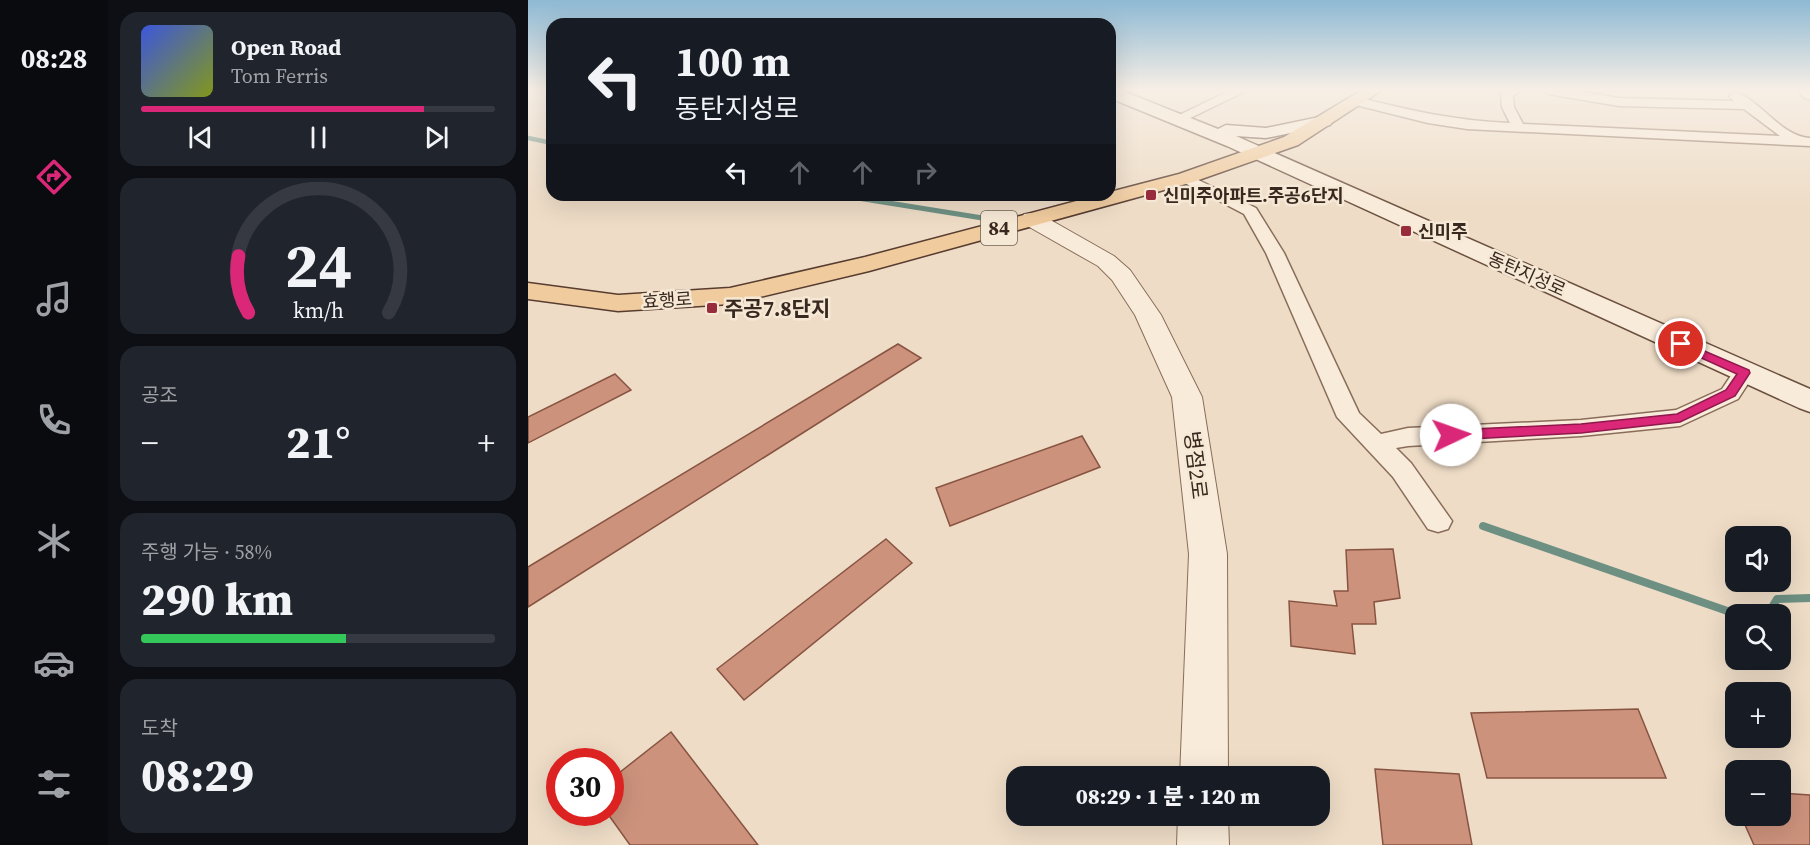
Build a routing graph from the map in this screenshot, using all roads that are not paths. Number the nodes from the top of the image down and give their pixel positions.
1 (1202, 129) edge
2 (1226, 129) edge
3 (1278, 129) edge
4 (1311, 129) edge
5 (1549, 129) edge
6 (1780, 129) edge
7 (1795, 141) junction
8 (1810, 142) edge
9 (1258, 152) junction
10 (1186, 178) junction
11 (1051, 224) junction
12 (528, 291) edge
13 (1744, 373) junction
14 (1810, 401) edge
15 (1376, 444) junction
16 (1438, 521) dead end
17 (1204, 766) edge
18 (1203, 826) edge
19 (1203, 845) edge

1 - 9 main road, 동탄지성로
2 - 3 main road
4 - 9 main road, 84
5 - 7 street
6 - 7 street
7 - 8 street
9 - 10 main road, 84
9 - 13 main road, 동탄지성로
10 - 11 main road, 84
10 - 15 street
11 - 12 main road, 효행로 / 84
11 - 17 street, 병점2로
13 - 14 main road, 동탄지성로
13 - 15 street
15 - 16 street
18 - 19 street

